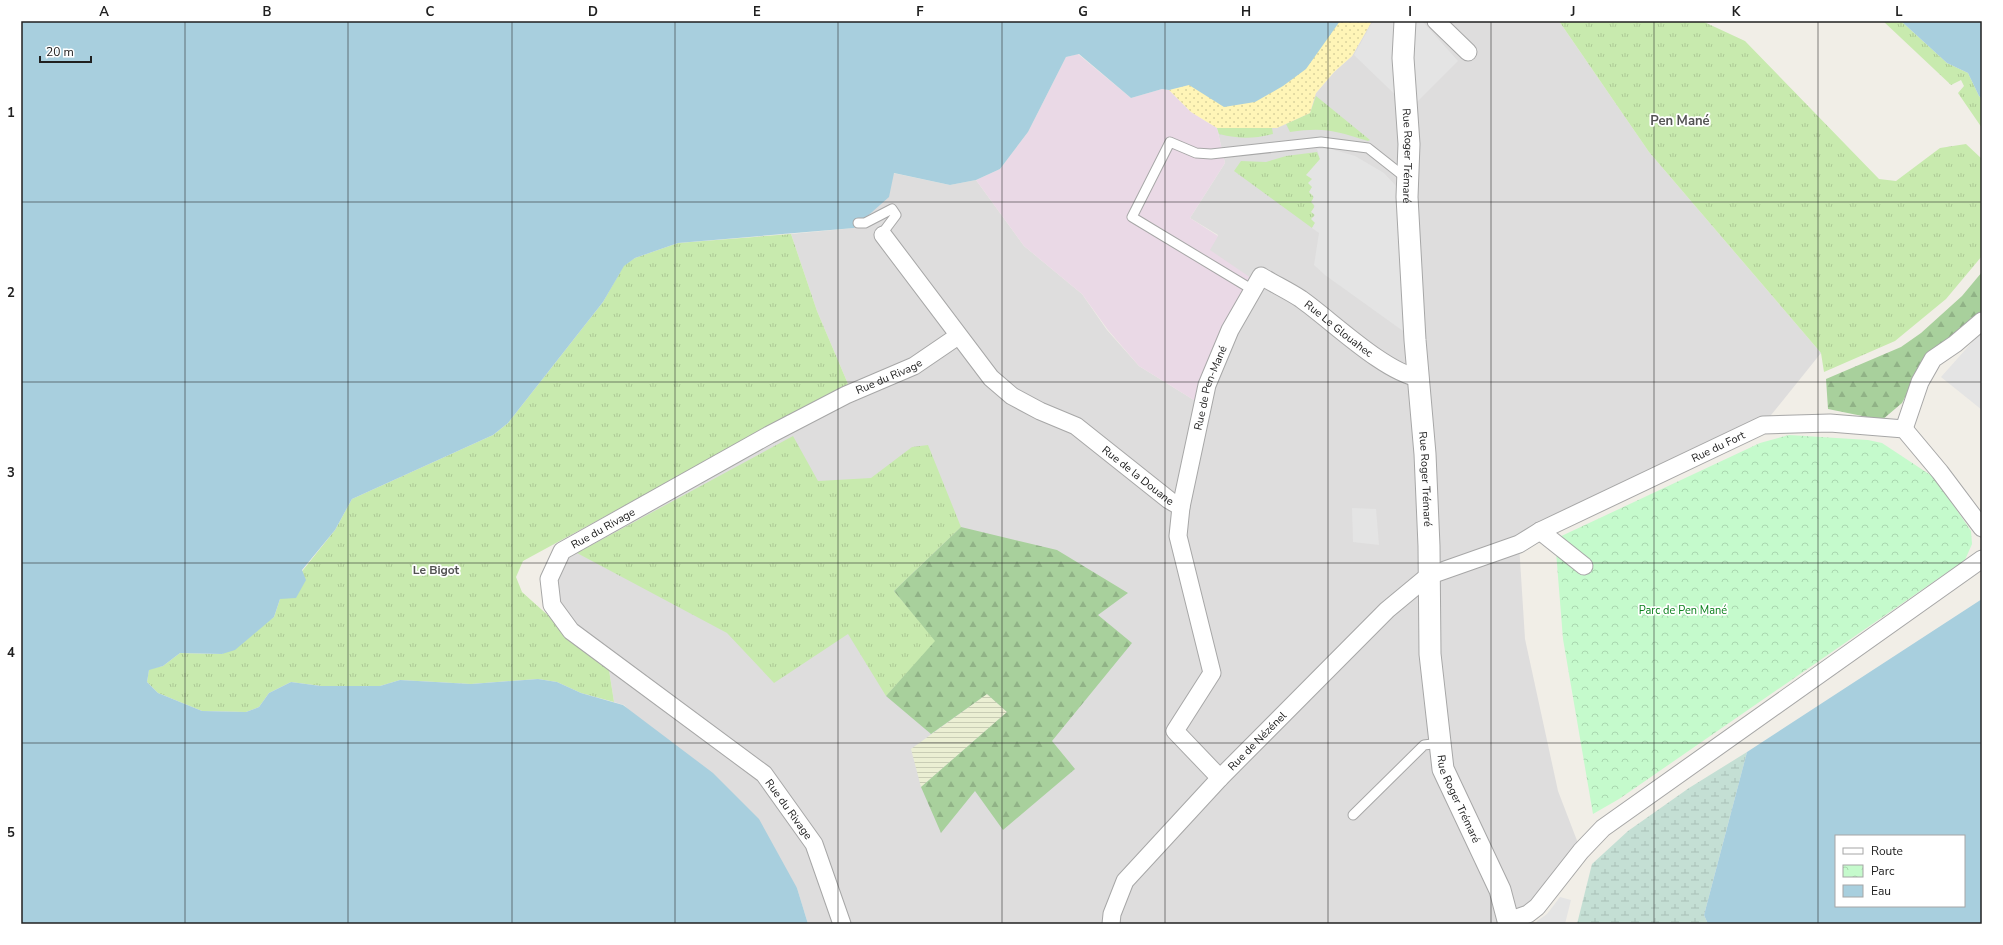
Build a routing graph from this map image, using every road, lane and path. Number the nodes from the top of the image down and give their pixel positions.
1 (1405, 21) edge
2 (1436, 21) edge
3 (1468, 52) dead end
4 (1408, 179) junction
5 (858, 223) dead end
6 (883, 235) joint
7 (1257, 283) junction
8 (1982, 321) edge
9 (958, 336) junction
10 (1419, 378) junction
11 (1904, 429) junction
12 (1181, 507) junction
13 (1982, 528) edge
14 (1540, 531) junction
15 (1982, 559) edge
16 (1584, 566) dead end
17 (1428, 576) junction
18 (1440, 743) junction
19 (1220, 778) junction
20 (1353, 814) dead end
21 (1509, 923) edge
22 (842, 924) edge
23 (1111, 924) edge

1 - 4 street, Rue Roger Trémaré
2 - 3 street
4 - 7 lane
4 - 10 street, Rue Roger Trémaré
5 - 6 lane
6 - 9 street, Rue de la Douane
7 - 10 street, Rue Le Glouahec
7 - 12 street, Rue de Pen-Mané
8 - 11 street
9 - 12 street, Rue de la Douane
9 - 22 street, Rue du Rivage
10 - 17 street, Rue Roger Trémaré
11 - 13 street
11 - 14 street, Rue du Fort
12 - 19 street, Rue de la Douane
14 - 16 street
14 - 17 street, Rue du Fort
15 - 21 street
17 - 18 street, Rue Roger Trémaré
17 - 19 street, Rue de Nézénel
18 - 20 lane
18 - 21 street, Rue Roger Trémaré
19 - 23 street, Rue de Nézénel

